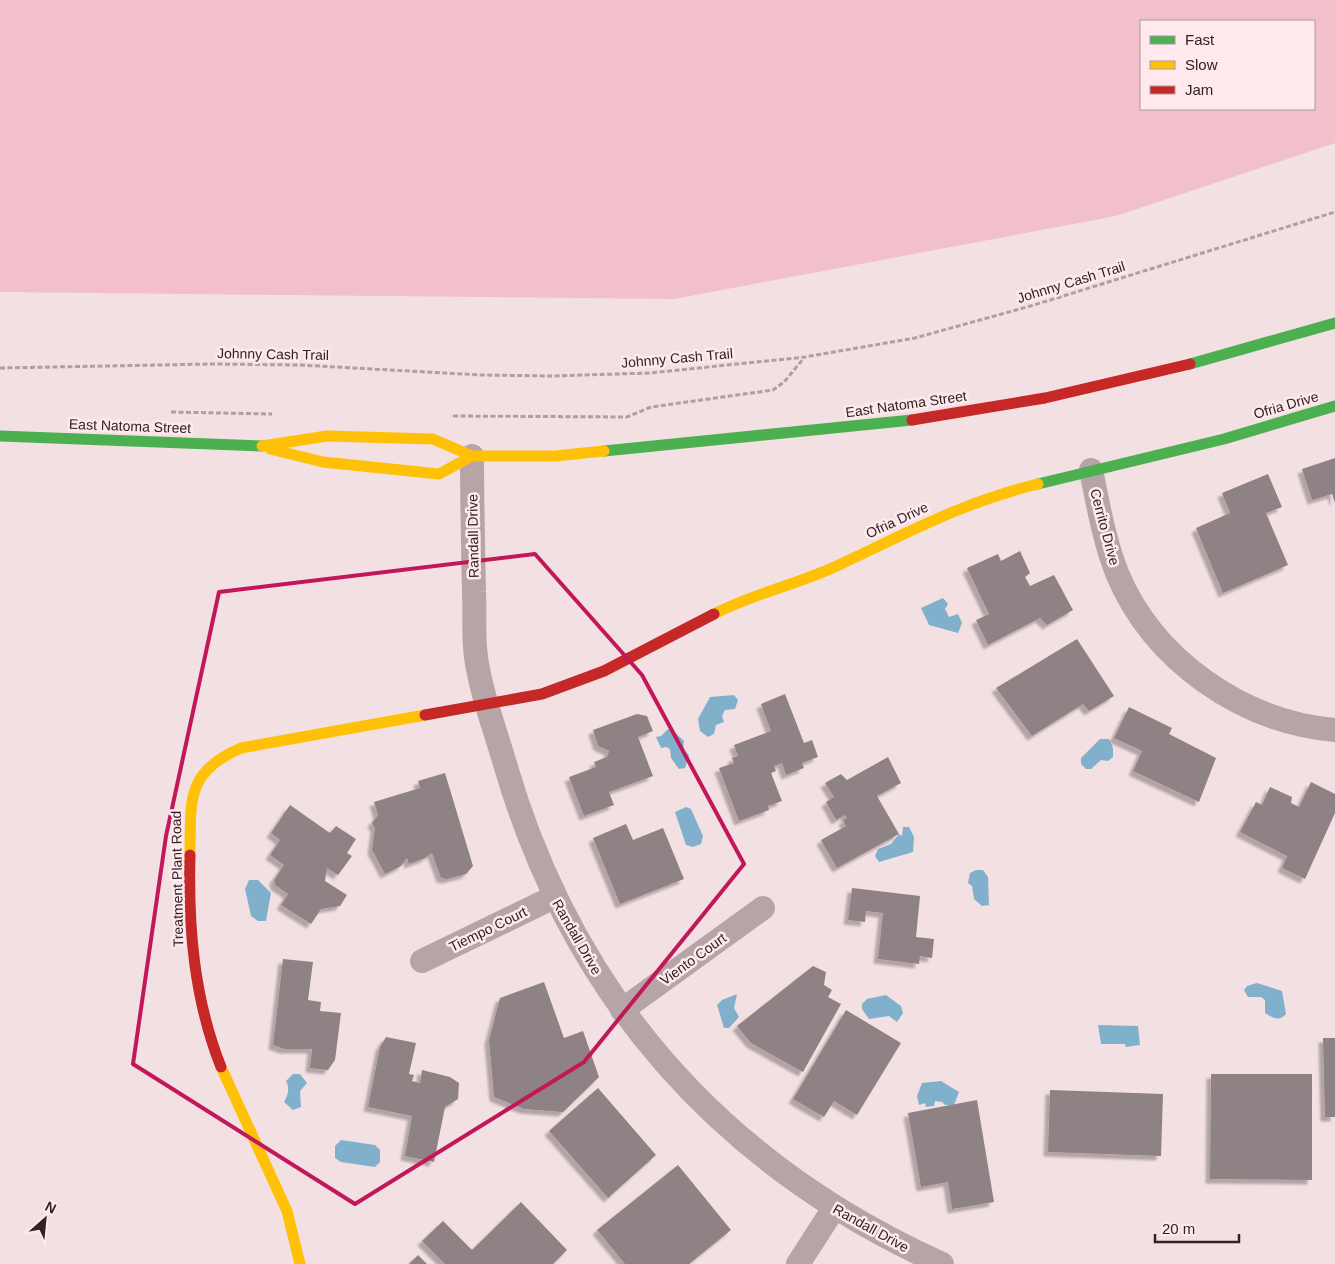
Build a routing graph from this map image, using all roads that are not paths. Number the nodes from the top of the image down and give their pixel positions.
1 (1335, 323) edge
2 (1335, 406) edge
3 (0, 436) edge
4 (259, 446) junction
5 (472, 456) junction
6 (1090, 470) junction
7 (488, 705) junction
8 (1335, 730) edge
9 (554, 897) junction
10 (763, 908) dead end
11 (422, 962) dead end
12 (622, 1010) junction
13 (834, 1208) junction
14 (300, 1264) edge
15 (798, 1264) edge
16 (942, 1264) edge

1 - 5 street, East Natoma Street
2 - 6 street, Ofria Drive
3 - 4 street, East Natoma Street
4 - 5 street, East Natoma Street
4 - 5 street, East Natoma Street
5 - 7 street, Randall Drive
6 - 7 street, Ofria Drive
6 - 8 street, Cerrito Drive
7 - 9 street, Randall Drive
7 - 14 street, Treatment Plant Road
9 - 11 street, Tiempo Court
9 - 12 street, Randall Drive
10 - 12 street, Viento Court
12 - 13 street, Randall Drive
13 - 15 street
13 - 16 street, Randall Drive

